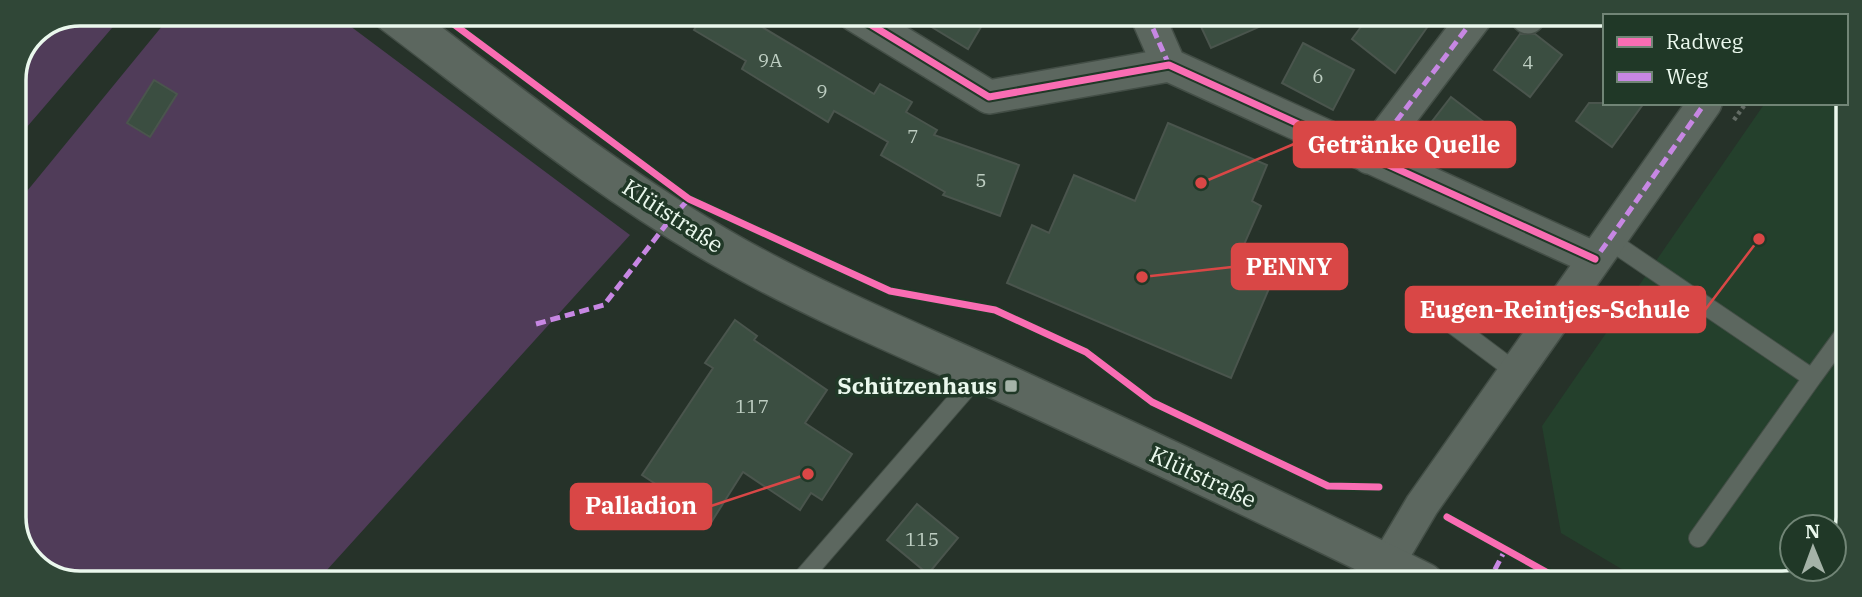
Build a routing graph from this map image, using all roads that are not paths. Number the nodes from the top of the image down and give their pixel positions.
1 (409, 26) edge
2 (873, 26) edge
3 (1152, 26) edge
4 (1468, 26) edge
5 (1169, 65) junction
6 (1704, 105) edge
7 (1369, 157) junction
8 (1602, 249) junction
9 (1452, 324) dead end
10 (1836, 345) edge
11 (981, 372) junction
12 (1516, 372) junction
13 (1812, 379) junction
14 (1698, 538) dead end
15 (1387, 564) junction
16 (809, 571) edge
17 (1401, 571) edge

1 - 11 main road, Klütstraße
2 - 5 street
3 - 5 street
4 - 7 street
5 - 7 street
6 - 8 street
7 - 8 street
8 - 12 street
8 - 13 lane
9 - 12 lane
10 - 13 lane
11 - 15 main road, Klütstraße
11 - 16 lane
12 - 15 street
13 - 14 lane
15 - 17 main road, Klütstraße

